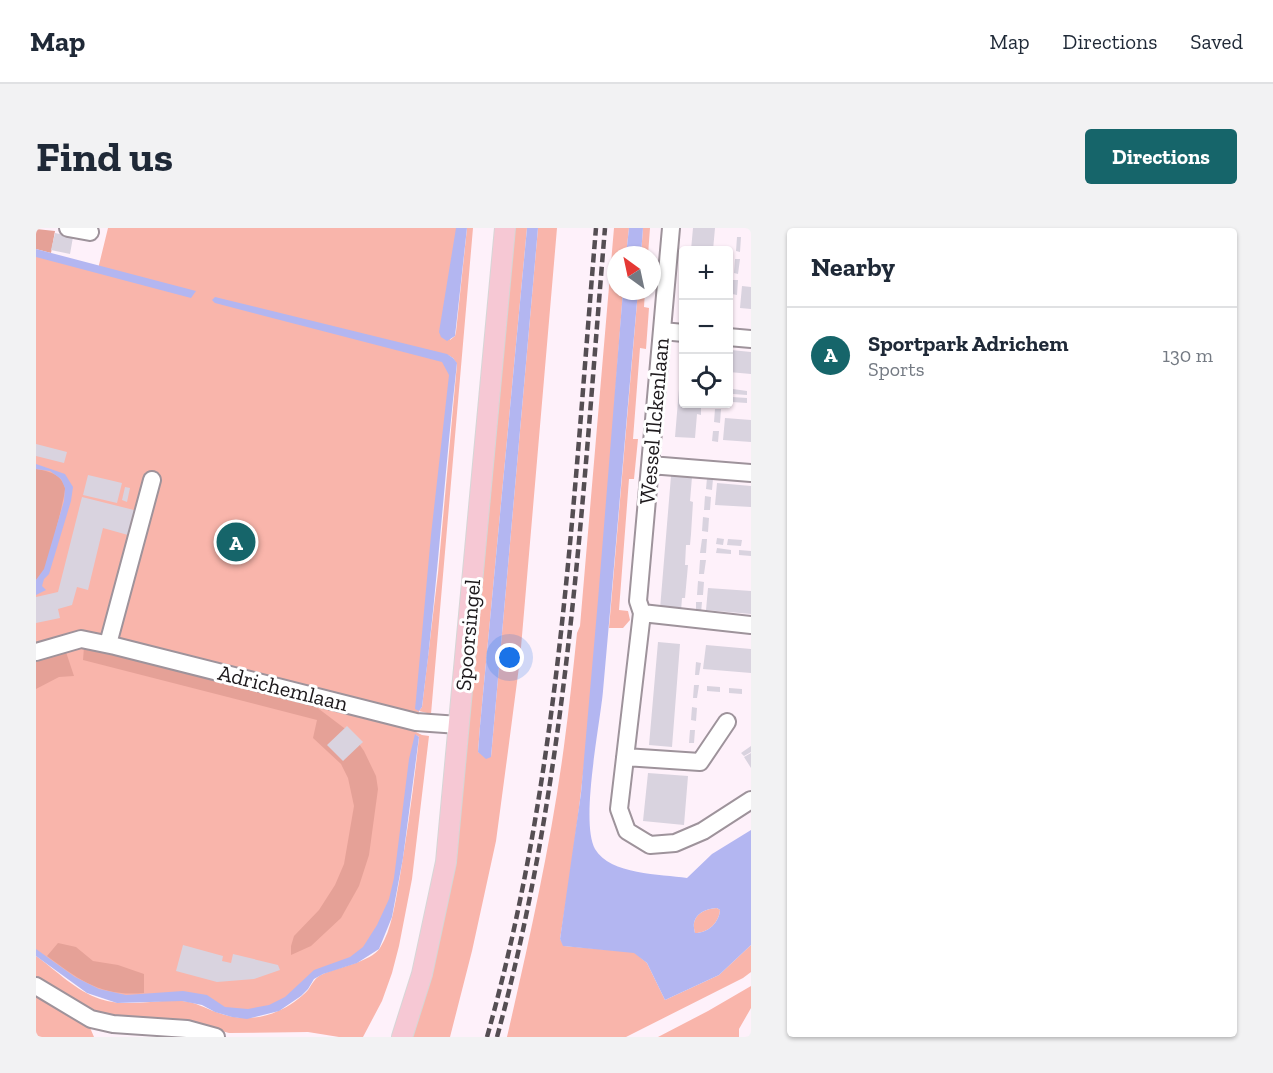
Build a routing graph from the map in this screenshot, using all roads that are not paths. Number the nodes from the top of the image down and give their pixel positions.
1 (68, 228) edge
2 (505, 228) edge
3 (671, 228) edge
4 (90, 232) dead end
5 (662, 331) junction
6 (679, 333) edge
7 (733, 337) edge
8 (751, 339) edge
9 (650, 465) junction
10 (751, 473) edge
11 (152, 480) dead end
12 (642, 613) junction
13 (751, 625) edge
14 (108, 644) junction
15 (36, 652) edge
16 (727, 722) dead end
17 (459, 726) junction
18 (625, 758) junction
19 (751, 800) edge
20 (36, 986) edge
21 (216, 1037) edge
22 (402, 1037) edge

1 - 4 street
2 - 17 main road, Spoorsingel
3 - 5 street, Wessel Ilckenlaan
5 - 6 street
5 - 9 street, Wessel Ilckenlaan
7 - 8 street
9 - 10 street
9 - 12 street, Wessel Ilckenlaan
11 - 14 street
12 - 13 street
12 - 18 street, Wessel Ilckenlaan
14 - 15 street, Adrichemlaan
14 - 17 street, Adrichemlaan
16 - 18 street
17 - 22 main road, Spoorsingel
18 - 19 street, Wessel Ilckenlaan
20 - 21 street

